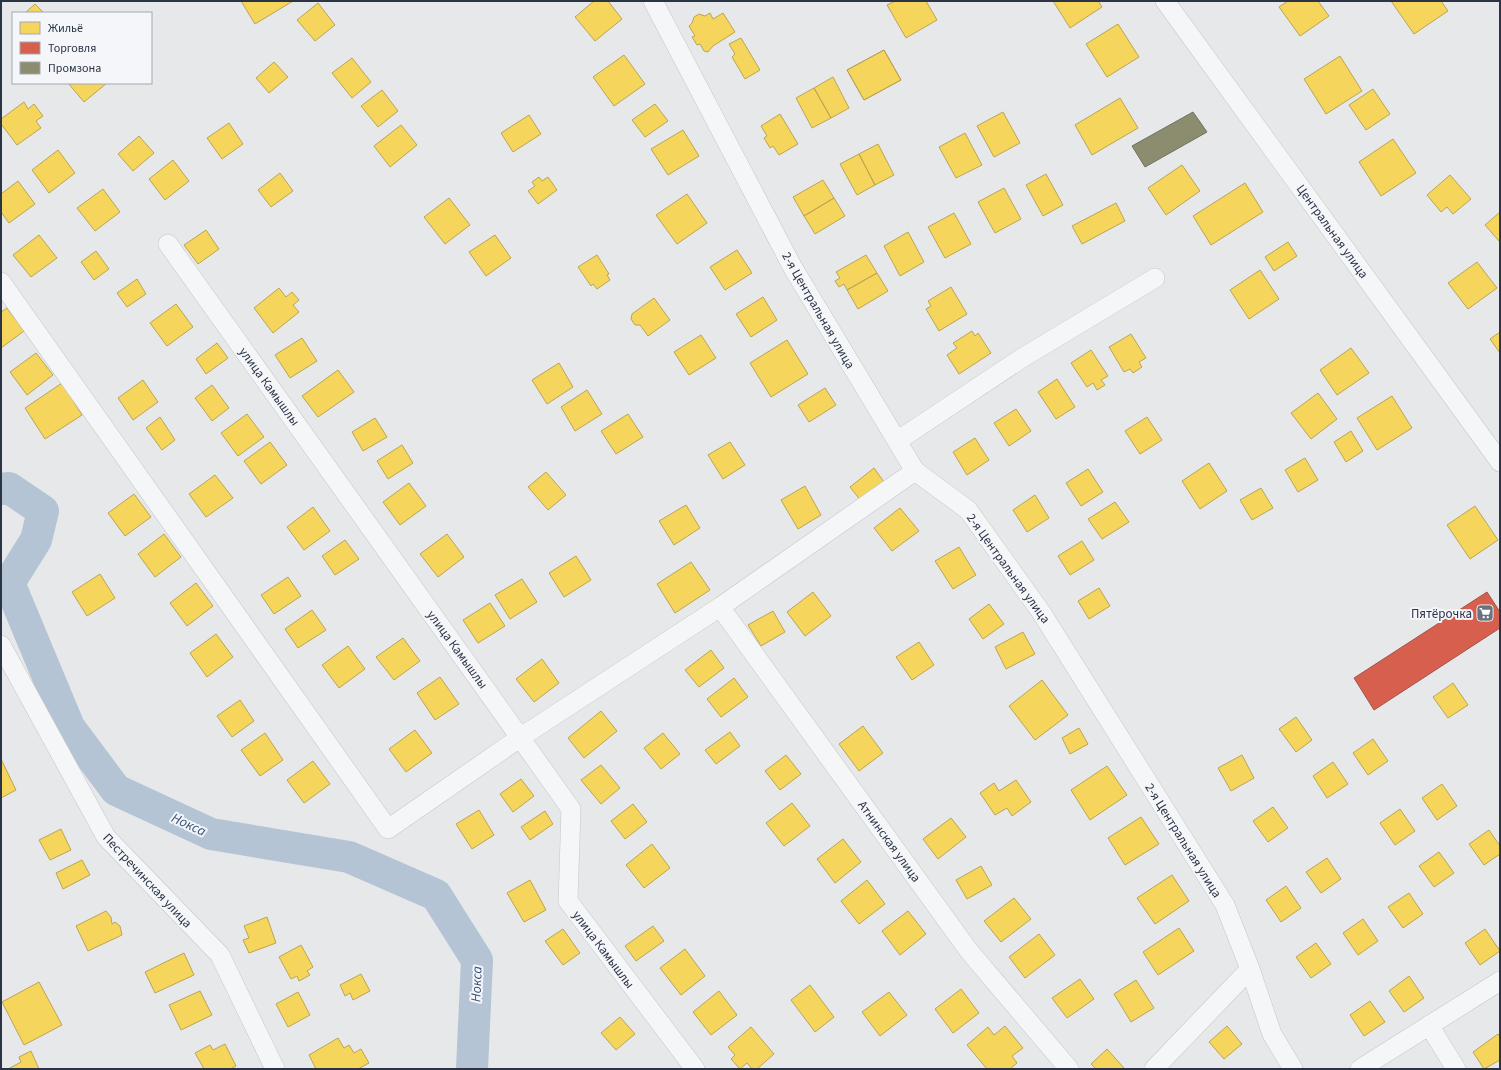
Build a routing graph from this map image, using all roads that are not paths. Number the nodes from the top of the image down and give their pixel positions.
1 (653, 1) edge
2 (1165, 1) edge
3 (168, 244) dead end
4 (1155, 278) dead end
5 (1, 282) edge
6 (897, 441) junction
7 (1500, 462) edge
8 (915, 471) junction
9 (720, 607) junction
10 (1, 645) edge
11 (521, 737) junction
12 (1250, 969) junction
13 (1500, 981) edge
14 (1429, 1025) junction
15 (275, 1069) edge
16 (695, 1069) edge
17 (1068, 1069) edge
18 (1154, 1069) edge
19 (1293, 1069) edge
20 (1360, 1069) edge
21 (1456, 1069) edge

1 - 6 street, 2-я Центральная улица
2 - 7 street, Центральная улица
3 - 11 street, улица Камышлы
4 - 6 street
5 - 11 street
6 - 8 street, 2-я Центральная улица
8 - 9 street
8 - 12 street, 2-я Центральная улица
9 - 11 street
9 - 17 street, Атнинская улица
10 - 15 street, Пестречинская улица
11 - 16 street, улица Камышлы
12 - 18 street
12 - 19 street, 2-я Центральная улица
13 - 14 street
14 - 20 street
14 - 21 street

